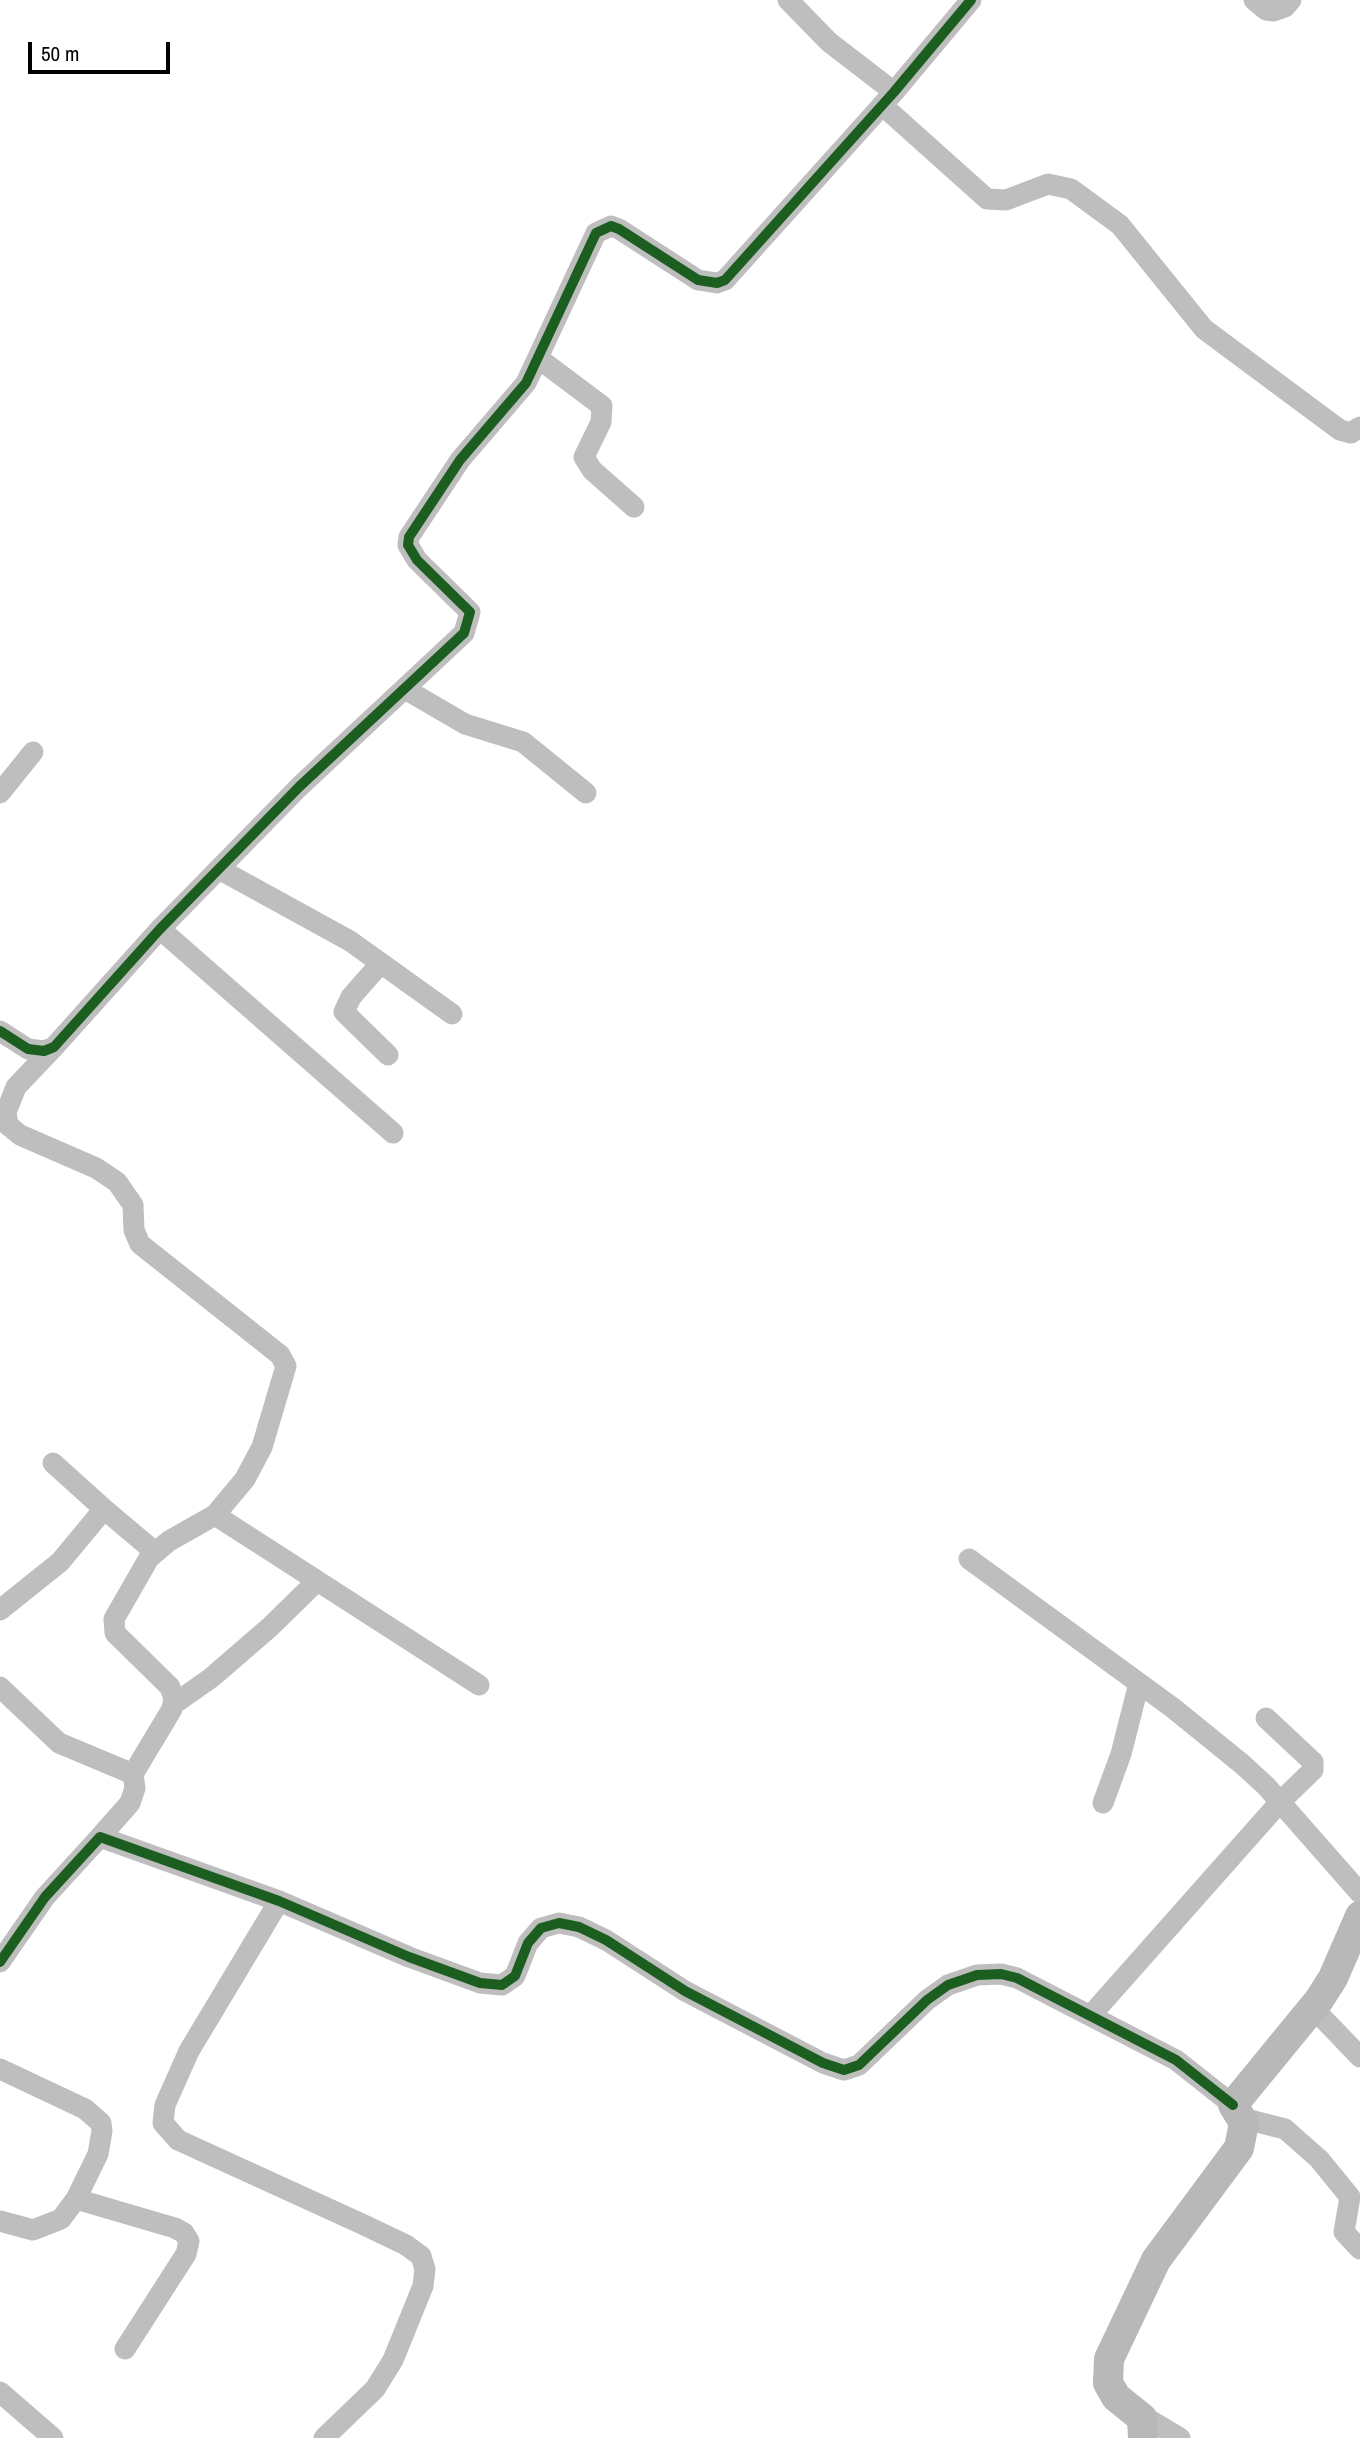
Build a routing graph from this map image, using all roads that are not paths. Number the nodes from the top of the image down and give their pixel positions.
1 (788, 0) edge
2 (971, 0) edge
3 (1254, 0) edge
4 (1290, 0) edge
5 (888, 98) junction
6 (538, 358) junction
7 (1360, 427) edge
8 (634, 507) dead end
9 (405, 689) junction
10 (33, 752) dead end
11 (0, 793) edge
12 (586, 793) dead end
13 (219, 869) junction
14 (160, 929) junction
15 (380, 964) junction
16 (452, 1014) dead end
17 (0, 1031) edge
18 (54, 1047) junction
19 (388, 1055) dead end
20 (393, 1133) dead end
21 (53, 1463) dead end
22 (104, 1509) junction
23 (215, 1515) junction
24 (155, 1552) junction
25 (968, 1559) dead end
26 (317, 1581) junction
27 (0, 1610) edge
28 (1139, 1683) junction
29 (479, 1685) dead end
30 (0, 1687) edge
31 (174, 1704) junction
32 (1266, 1718) dead end
33 (133, 1774) junction
34 (1280, 1802) junction
35 (1103, 1803) dead end
36 (100, 1837) junction
37 (1360, 1893) edge
38 (279, 1902) junction
39 (1360, 1916) edge
40 (1353, 1956) edge
41 (0, 1962) edge
42 (1313, 2008) junction
43 (1092, 2014) junction
44 (1360, 2057) edge
45 (0, 2069) edge
46 (1238, 2111) junction
47 (76, 2199) junction
48 (1353, 2207) edge
49 (0, 2221) edge
50 (1360, 2249) edge
51 (125, 2348) dead end
52 (0, 2392) edge
53 (1140, 2425) edge
54 (53, 2438) edge
55 (324, 2438) edge
56 (1180, 2438) edge

1 - 5 street
2 - 5 street
3 - 4 street
5 - 6 street
5 - 7 street
6 - 8 street
6 - 9 street
9 - 12 street
9 - 13 street
10 - 11 street
13 - 14 street
13 - 15 street
14 - 18 street
14 - 20 street
15 - 16 street
15 - 19 street
17 - 18 street
18 - 23 street
21 - 22 street
22 - 24 street
22 - 27 street
23 - 24 street
23 - 26 street
24 - 31 street
25 - 28 street
26 - 29 street
26 - 31 street
28 - 34 street
28 - 35 street
30 - 33 street
31 - 33 street
32 - 34 street
33 - 36 street
34 - 37 street
34 - 43 street
36 - 38 street
36 - 41 street
38 - 43 street
38 - 55 street
39 - 40 street
40 - 42 street
42 - 44 street
42 - 46 street
43 - 46 street
45 - 47 street
46 - 48 street
46 - 53 street
47 - 49 street
47 - 51 street
48 - 50 street
52 - 54 street
53 - 56 street

